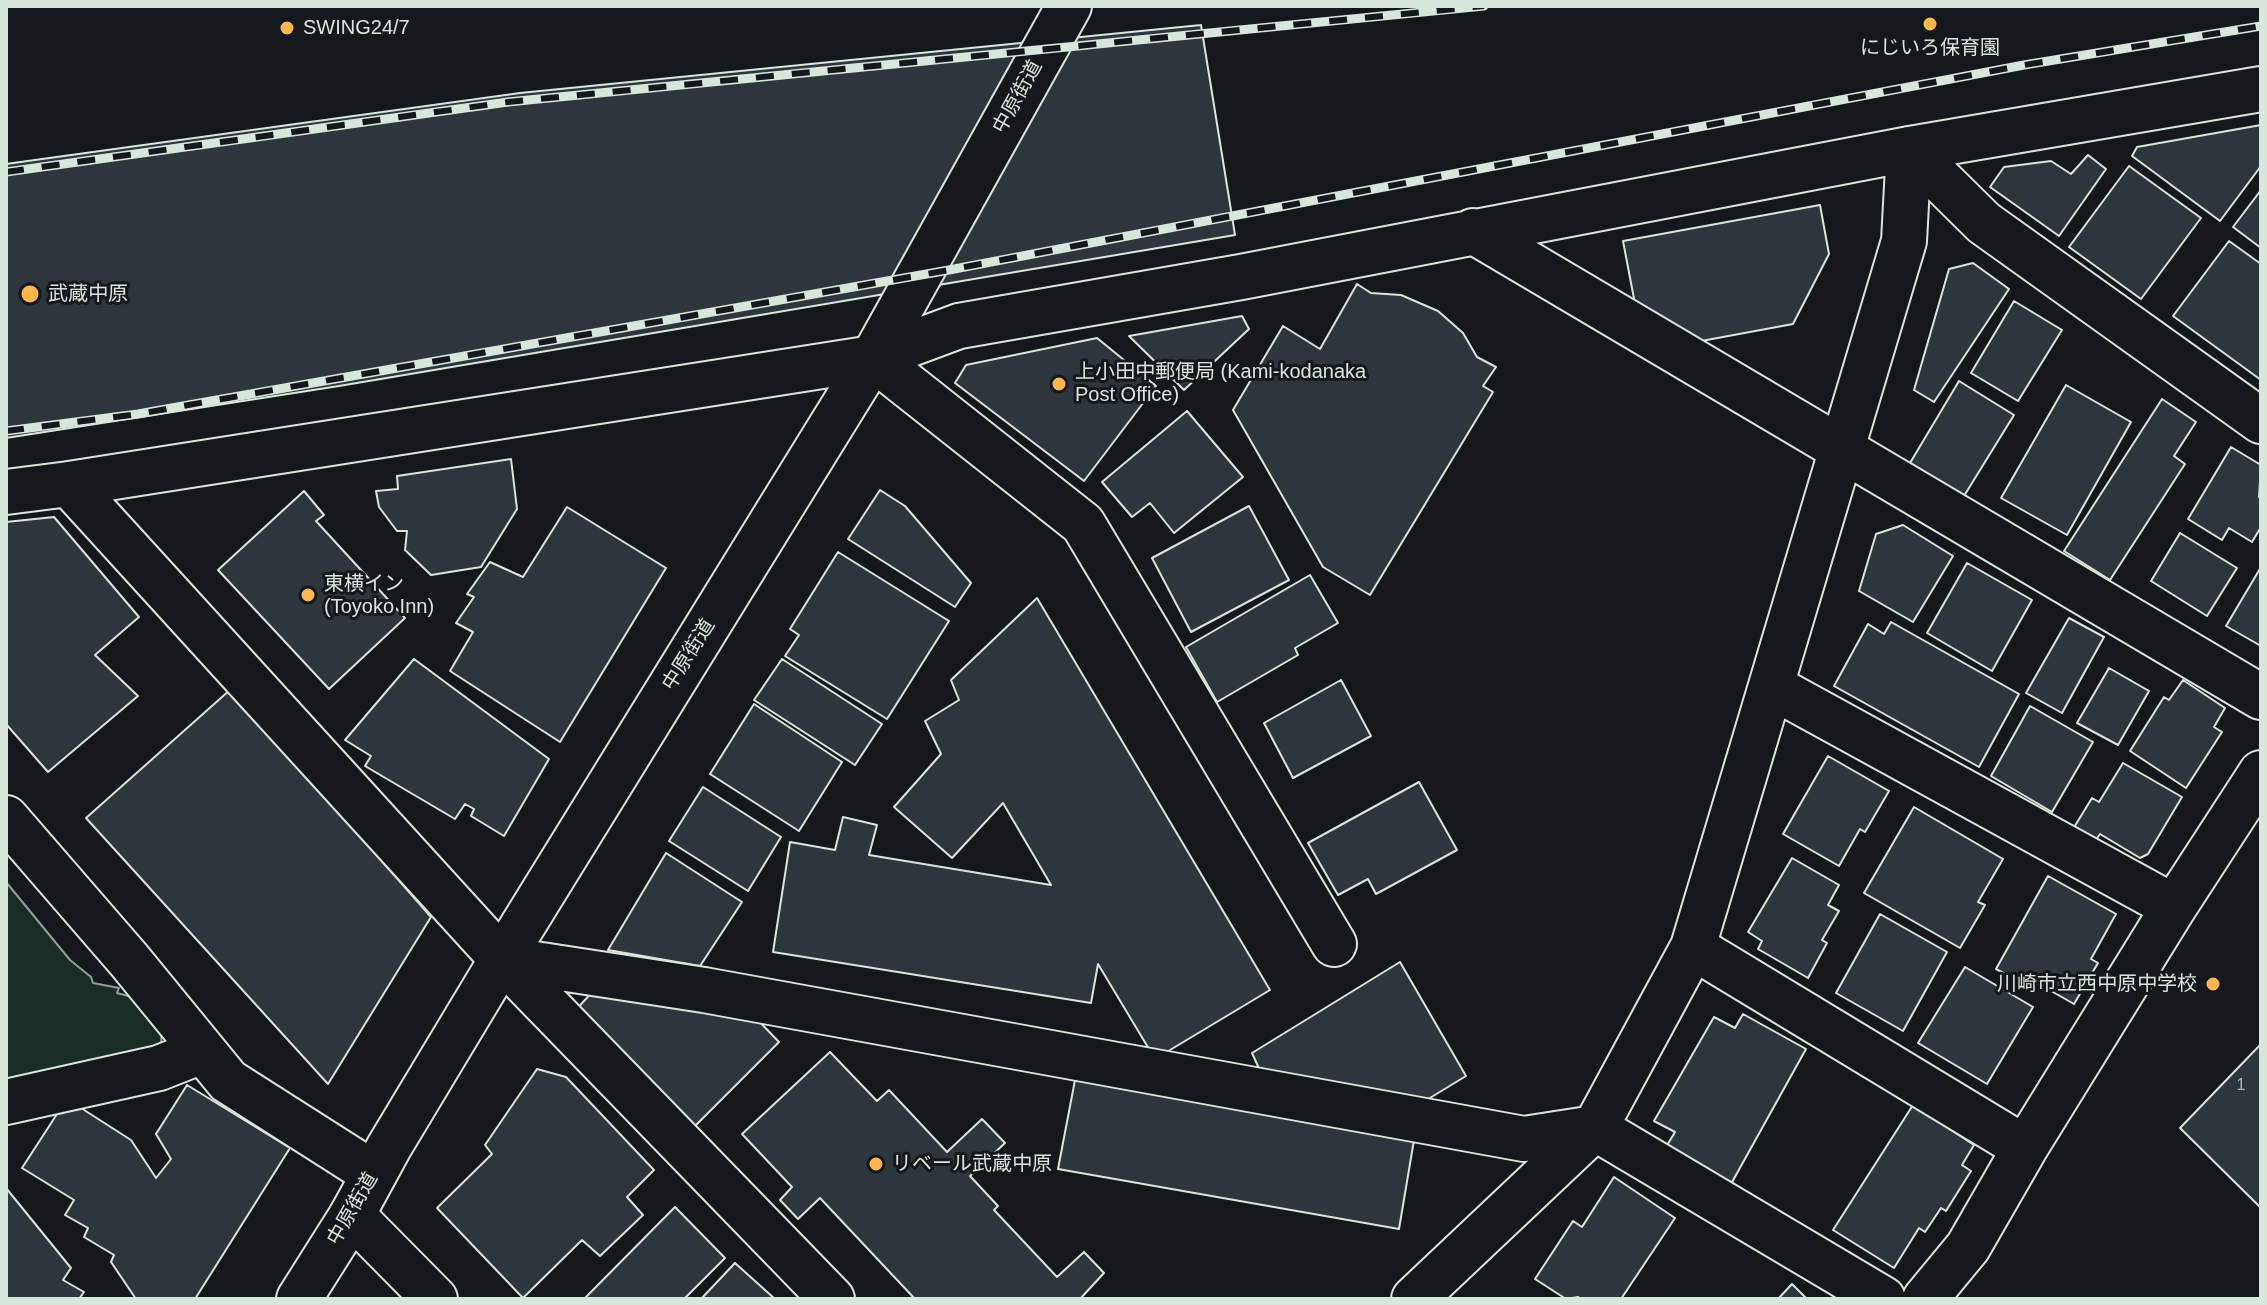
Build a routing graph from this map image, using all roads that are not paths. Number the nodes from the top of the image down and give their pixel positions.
1 (1069, 6) edge
2 (2261, 89) edge
3 (1909, 149) junction
4 (1473, 231) junction
5 (873, 358) junction
6 (2261, 421) edge
7 (1844, 449) junction
8 (69, 484) junction
9 (6, 492) edge
10 (1771, 686) junction
11 (2261, 697) edge
12 (2261, 773) edge
13 (6, 818) edge
14 (2174, 907) junction
15 (1334, 944) dead end
16 (1693, 947) junction
17 (502, 959) junction
18 (202, 1051) junction
19 (6, 1102) edge
20 (1595, 1128) junction
21 (2025, 1148) junction
22 (374, 1174) junction
23 (352, 1215) junction
24 (299, 1299) edge
25 (435, 1299) edge
26 (832, 1299) edge
27 (1414, 1299) edge
28 (1883, 1299) edge
29 (1925, 1299) edge

1 - 5 street, 中原街道
2 - 3 street
3 - 4 street
3 - 6 street
3 - 7 street
4 - 5 street
4 - 7 street
5 - 8 street
5 - 15 street
5 - 17 street, 中原街道
7 - 10 street
7 - 11 street
8 - 9 street
8 - 17 street
10 - 14 street
10 - 16 street
12 - 14 street
13 - 18 street
14 - 21 street
16 - 20 street
16 - 21 street
17 - 20 street
17 - 22 street, 中原街道
17 - 26 street
18 - 19 street
18 - 22 street
20 - 27 street
20 - 28 street
21 - 29 street
22 - 23 street, 中原街道
23 - 24 street, 中原街道
23 - 25 street

